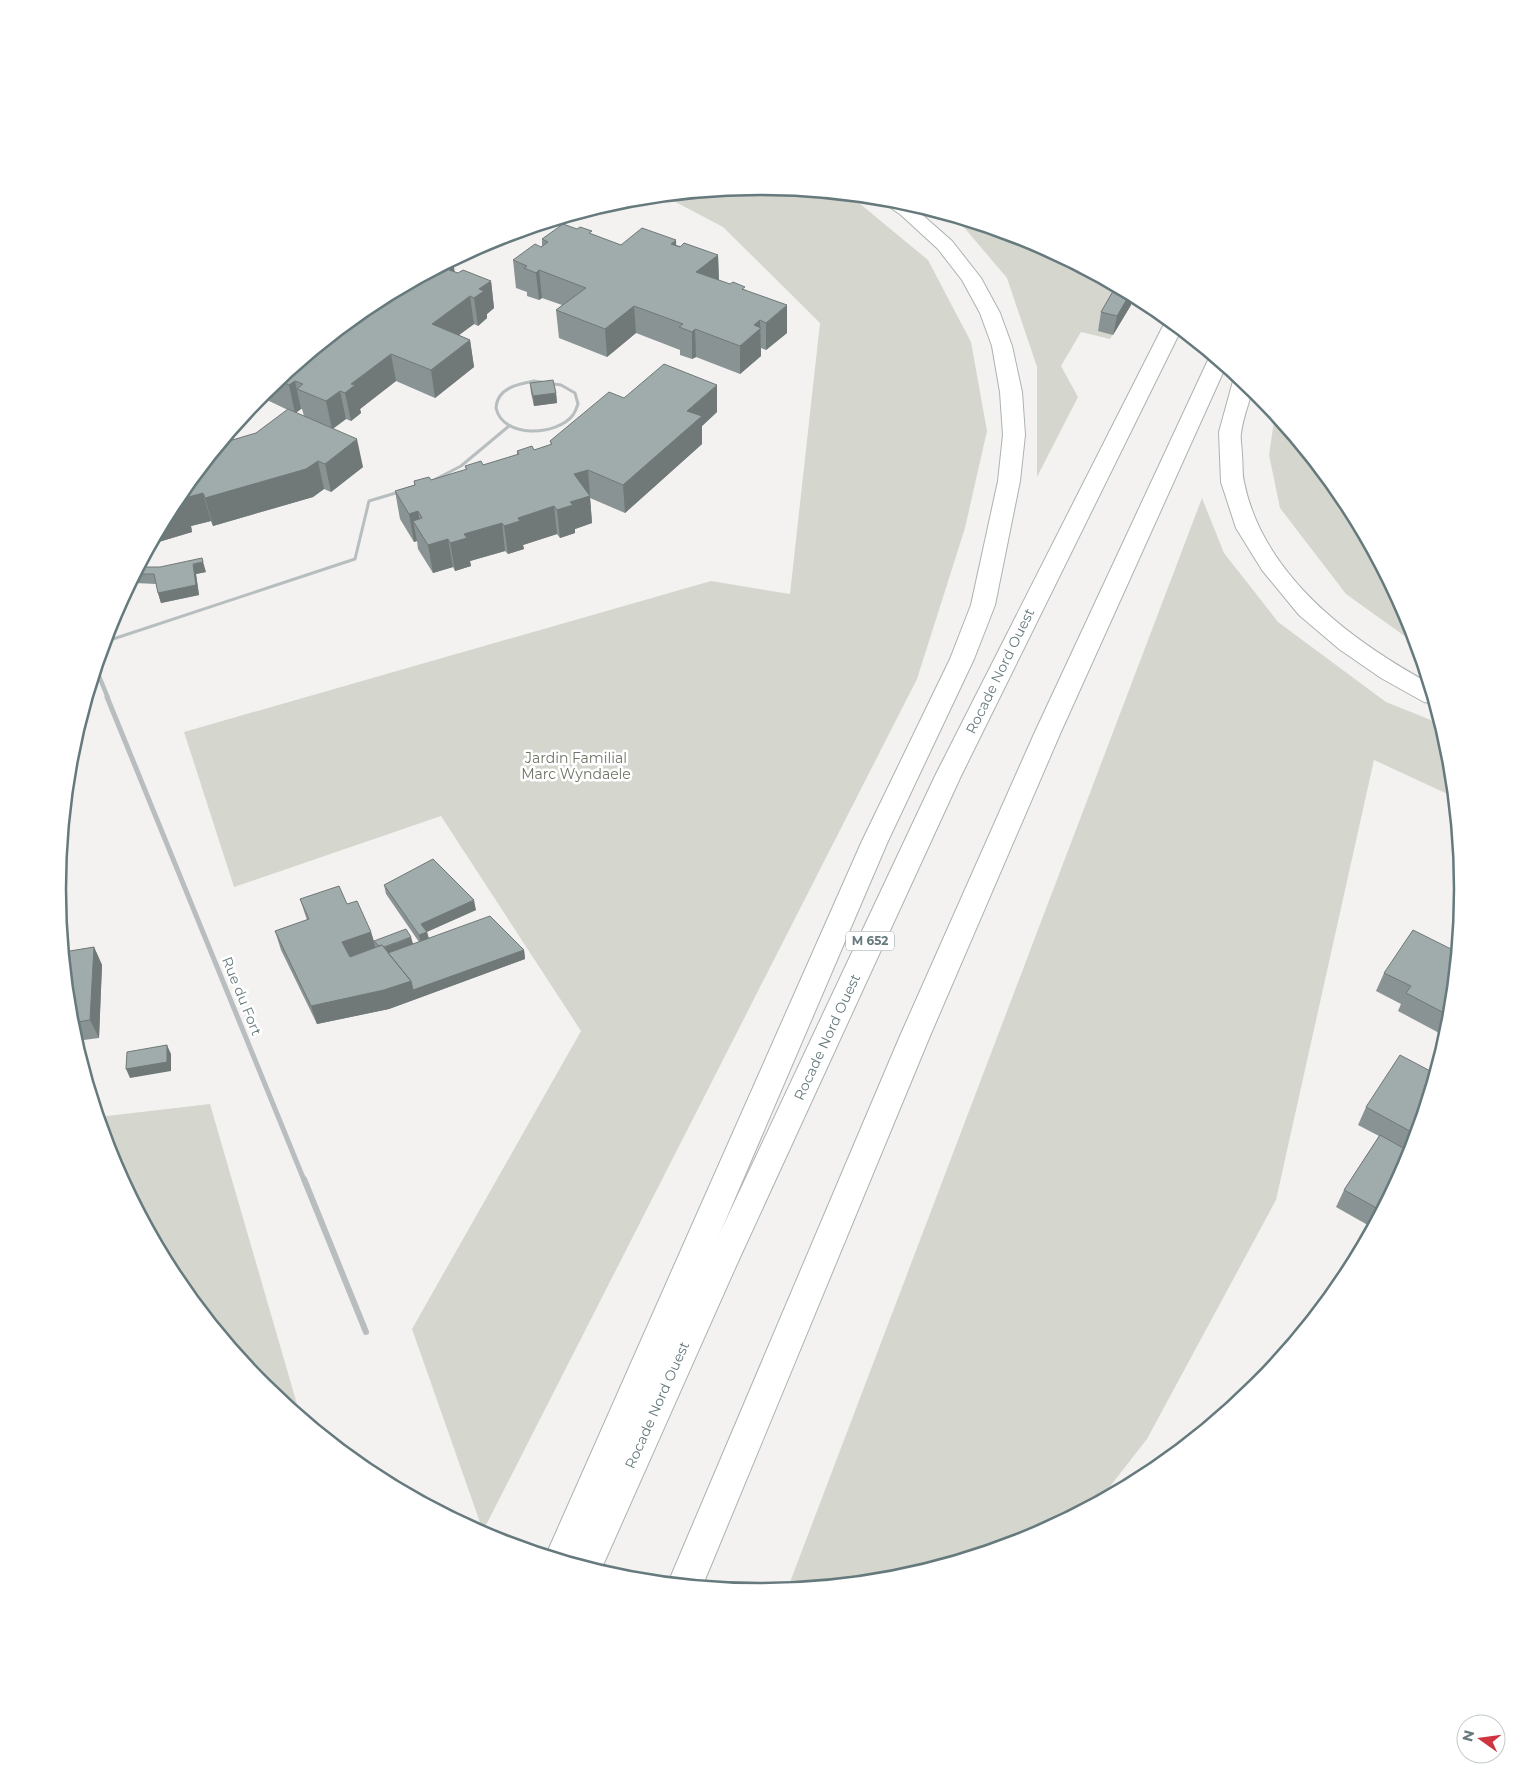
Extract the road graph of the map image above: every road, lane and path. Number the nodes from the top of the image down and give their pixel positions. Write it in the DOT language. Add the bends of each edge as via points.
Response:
graph roads {
  1 [pos="909,212"];
  2 [pos="1171,330"];
  3 [pos="1215,366"];
  4 [pos="1241,390"];
  5 [pos="508,426"];
  6 [pos="427,483"];
  7 [pos="402,491"];
  8 [pos="113,639"];
  9 [pos="100,678"];
  10 [pos="1426,692"];
  11 [pos="366,1332"];
  12 [pos="564,1555"];
  13 [pos="587,1561"];
  14 [pos="687,1580"];
  1 -- 12 [label="highway" via="945,245 971,278 990,313 1002,346 1012,392 1014,435 1009,481 983,605 962,659 871,850"];
  2 -- 13 [label="highway, Rocade Nord Ouest / M 652" via="940,793"];
  3 -- 14 [label="highway" via="1047,734 915,1036"];
  4 -- 10 [label="highway" via="1233,414 1230,466 1242,513 1266,561 1306,608 1337,635 1387,672"];
  5 -- 5 [label="lane" via="532,430 556,427 577,412 579,402 565,386 542,381 519,384 497,399 495,409"];
  5 -- 6 [label="lane" via="461,466"];
  7 -- 8 [label="lane" via="369,501 354,559"];
  9 -- 11 [label="street, Rue du Fort"];
}
